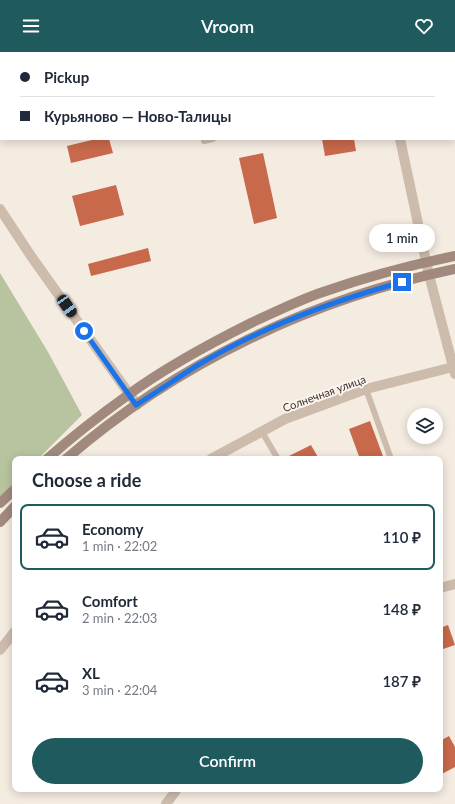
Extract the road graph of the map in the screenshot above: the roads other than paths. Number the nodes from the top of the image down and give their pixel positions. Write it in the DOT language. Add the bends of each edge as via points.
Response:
graph roads {
  1 [pos="208,140"];
  2 [pos="400,140"];
  3 [pos="204,141"];
  4 [pos="0,209"];
  5 [pos="455,256"];
  6 [pos="426,262"];
  7 [pos="455,270"];
  8 [pos="429,275"];
  9 [pos="454,370"];
  10 [pos="366,389"];
  11 [pos="129,394"];
  12 [pos="136,405"];
  13 [pos="262,432"];
  14 [pos="50,456"];
  15 [pos="70,456"];
  16 [pos="217,456"];
  17 [pos="276,456"];
  18 [pos="390,456"];
  19 [pos="12,492"];
  20 [pos="0,504"];
  21 [pos="12,509"];
  22 [pos="0,522"];
  23 [pos="455,584"];
  24 [pos="443,587"];
  25 [pos="12,635"];
  26 [pos="0,650"];
  27 [pos="175,792"];
  28 [pos="166,804"];
  1 -- 3 [label="lane"];
  2 -- 6 [label="street"];
  4 -- 11 [label="street"];
  5 -- 6 [label="main road"];
  6 -- 8 [label="street"];
  6 -- 11 [label="main road" via="323,292 290,305 192,354"];
  7 -- 8 [label="main road"];
  8 -- 9 [label="street"];
  8 -- 12 [label="main road" via="326,306 273,327 198,365"];
  9 -- 10 [label="street, Солнечная улица"];
  10 -- 13 [label="street, Солнечная улица" via="285,419"];
  10 -- 18 [label="lane"];
  11 -- 12 [label="street"];
  11 -- 14 [label="main road"];
  12 -- 15 [label="main road"];
  13 -- 16 [label="street, Солнечная улица"];
  13 -- 17 [label="lane"];
  19 -- 20 [label="main road"];
  21 -- 22 [label="main road"];
  23 -- 24 [label="street"];
  25 -- 26 [label="street"];
  27 -- 28 [label="street"];
}
